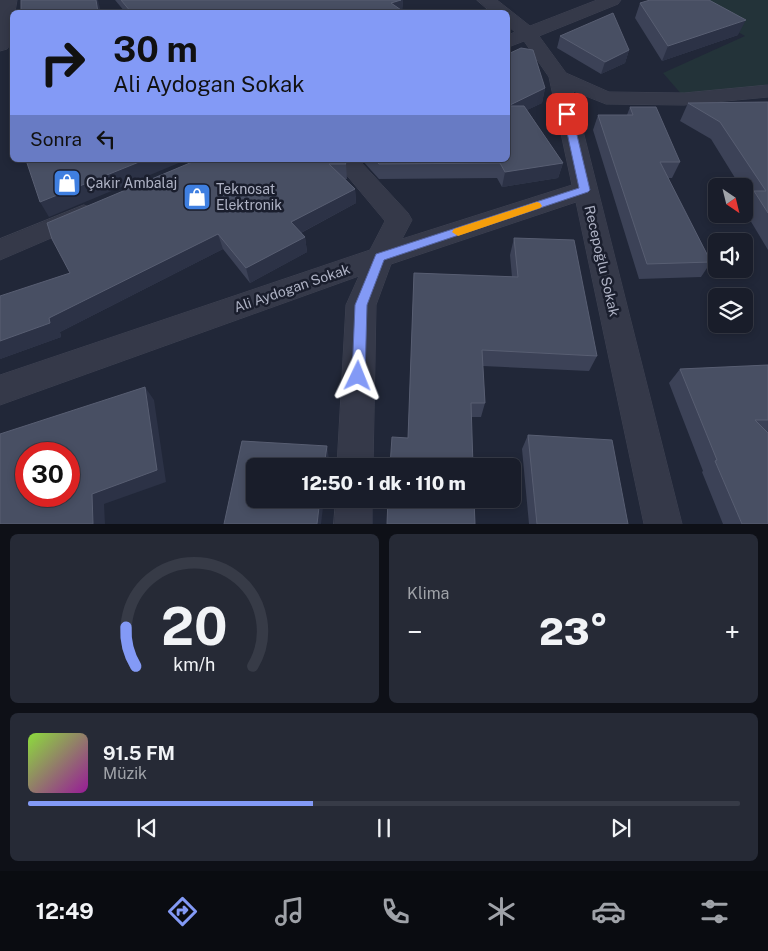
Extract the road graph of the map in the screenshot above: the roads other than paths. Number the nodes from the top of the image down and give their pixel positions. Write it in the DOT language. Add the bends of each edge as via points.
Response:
graph roads {
  1 [pos="486,0"];
  2 [pos="612,0"];
  3 [pos="5,6"];
  4 [pos="499,10"];
  5 [pos="514,31"];
  6 [pos="0,45"];
  7 [pos="559,76"];
  8 [pos="768,91"];
  9 [pos="348,162"];
  10 [pos="585,190"];
  11 [pos="106,205"];
  12 [pos="0,250"];
  13 [pos="380,257"];
  14 [pos="0,390"];
  15 [pos="355,458"];
  16 [pos="354,508"];
  17 [pos="353,524"];
  18 [pos="662,524"];
  1 -- 4 [label="street"];
  2 -- 5 [label="street"];
  3 -- 6 [label="street"];
  5 -- 7 [label="street, Recepoğlu Sokak"];
  7 -- 8 [label="street" via="606,98 684,99"];
  7 -- 10 [label="street, Recepoğlu Sokak"];
  9 -- 13 [label="street" via="399,220"];
  10 -- 13 [label="street, Ali Aydogan Sokak"];
  10 -- 18 [label="street, Recepoğlu Sokak"];
  11 -- 12 [label="street"];
  13 -- 14 [label="street, Ali Aydogan Sokak"];
  13 -- 15 [label="street" via="361,305"];
  16 -- 17 [label="street"];
}
